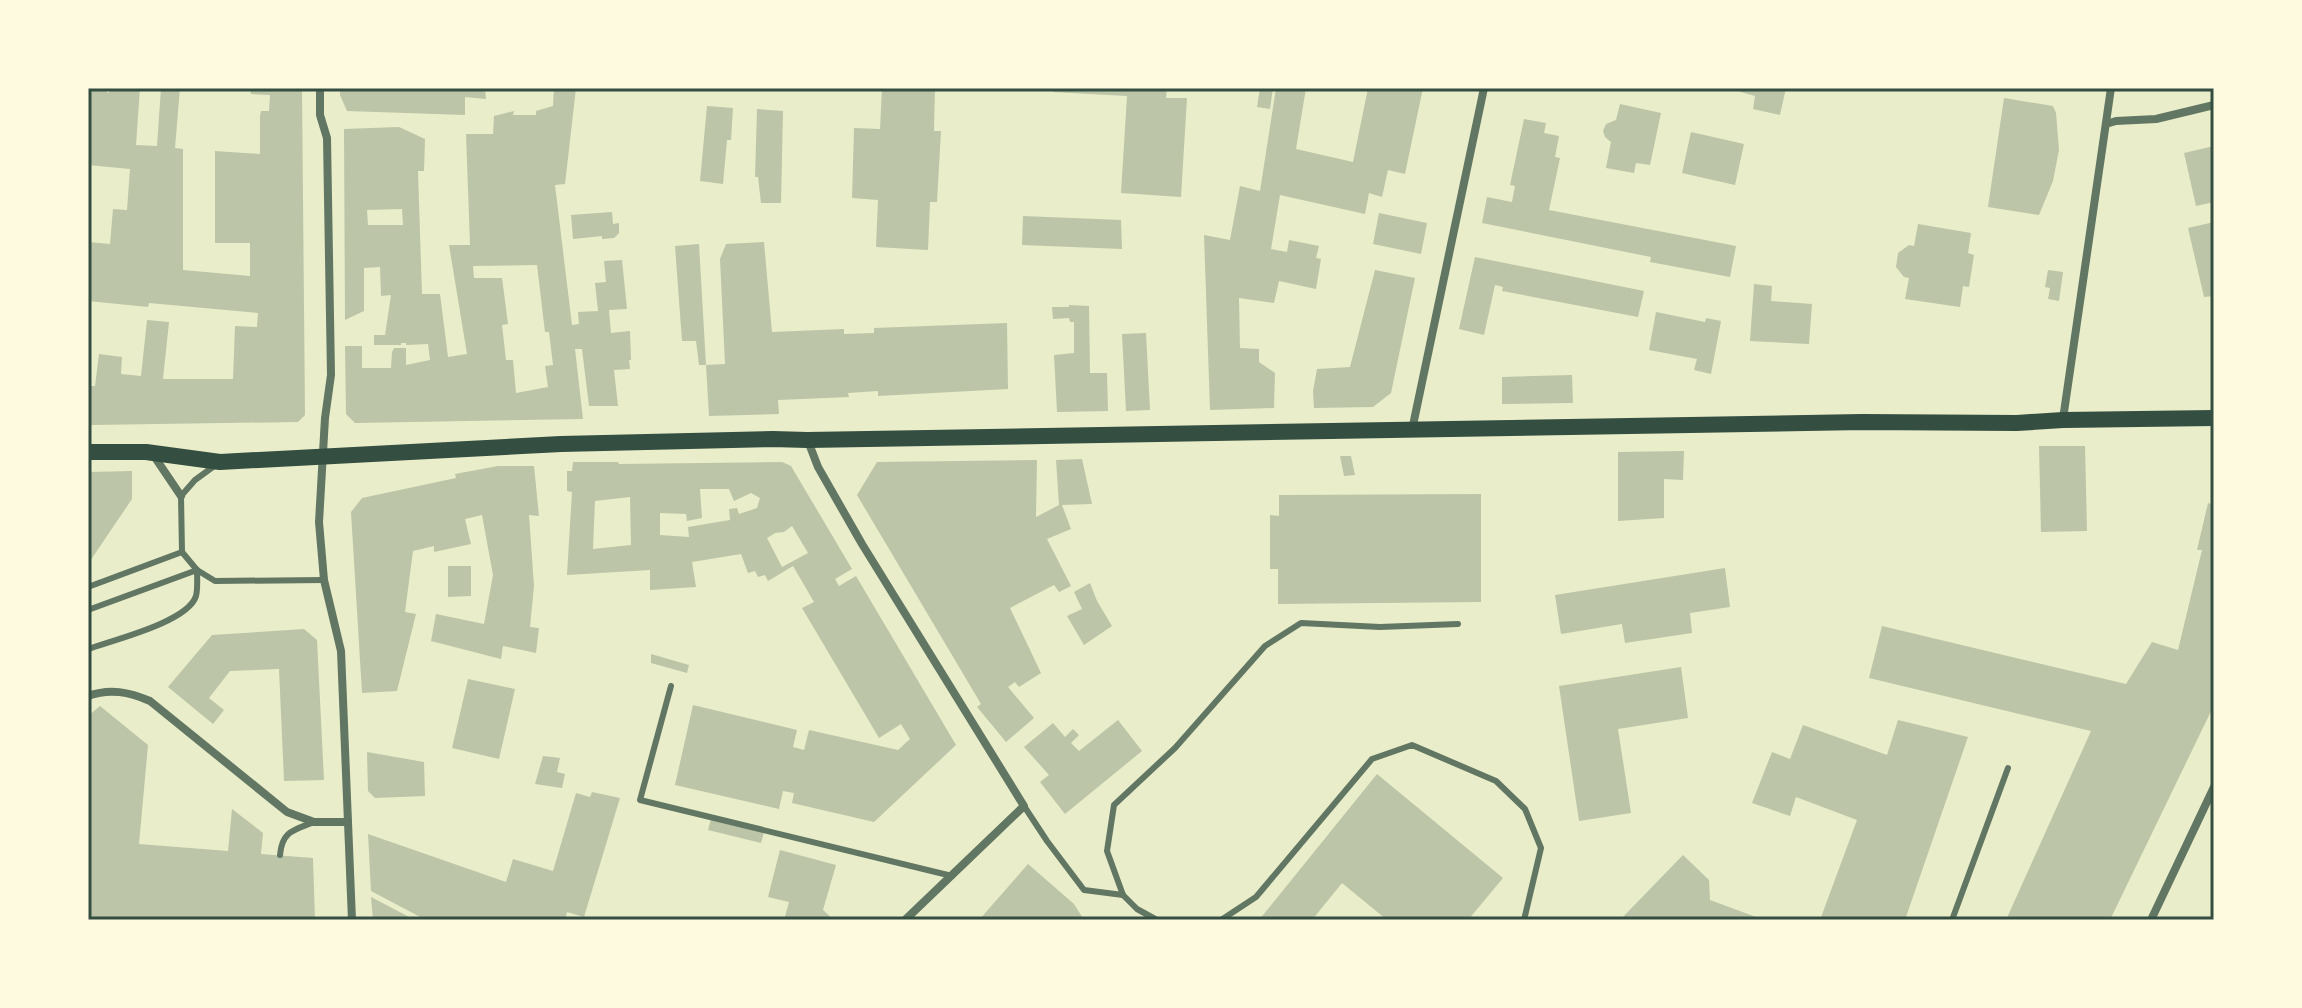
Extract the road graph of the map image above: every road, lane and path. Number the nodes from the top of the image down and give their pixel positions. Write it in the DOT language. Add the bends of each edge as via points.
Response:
graph roads {
  1 [pos="320,88"];
  2 [pos="1484,88"];
  3 [pos="2111,88"];
  4 [pos="2214,105"];
  5 [pos="2106,124"];
  6 [pos="2214,418"];
  7 [pos="2063,420"];
  8 [pos="1412,430"];
  9 [pos="807,440"];
  10 [pos="88,452"];
  11 [pos="152,452"];
  12 [pos="323,457"];
  13 [pos="220,462"];
  14 [pos="181,496"];
  15 [pos="182,552"];
  16 [pos="197,570"];
  17 [pos="324,580"];
  18 [pos="88,587"];
  19 [pos="88,610"];
  20 [pos="1458,624"];
  21 [pos="88,649"];
  22 [pos="671,686"];
  23 [pos="88,696"];
  24 [pos="2008,768"];
  25 [pos="2214,787"];
  26 [pos="1024,806"];
  27 [pos="314,822"];
  28 [pos="348,822"];
  29 [pos="280,855"];
  30 [pos="952,876"];
  31 [pos="1123,895"];
  32 [pos="352,920"];
  33 [pos="905,920"];
  34 [pos="1157,920"];
  35 [pos="1221,920"];
  36 [pos="1524,920"];
  37 [pos="1952,920"];
  38 [pos="2151,920"];
  1 -- 12 [label="street" via="327,138 331,375"];
  2 -- 8 [label="street"];
  3 -- 5 [label="street"];
  4 -- 5 [label="street"];
  5 -- 7 [label="street"];
  6 -- 7 [label="main road"];
  7 -- 8 [label="main road"];
  8 -- 9 [label="main road"];
  9 -- 12 [label="main road" via="561,444"];
  9 -- 26 [label="street" via="862,544"];
  10 -- 11 [label="main road"];
  11 -- 13 [label="main road"];
  11 -- 14 [label="street"];
  12 -- 13 [label="main road"];
  12 -- 17 [label="street" via="319,522"];
  13 -- 14 [label="lane"];
  14 -- 15 [label="lane"];
  15 -- 16 [label="lane"];
  15 -- 18 [label="lane"];
  16 -- 17 [label="lane" via="215,581"];
  16 -- 19 [label="lane"];
  16 -- 21 [label="lane" via="196,597 174,618"];
  17 -- 28 [label="street" via="341,651"];
  20 -- 31 [label="lane" via="1301,623 1265,646 1175,748 1114,805 1107,851"];
  22 -- 30 [label="lane" via="640,800"];
  23 -- 27 [label="street" via="125,691 150,701 287,812"];
  24 -- 37 [label="lane"];
  25 -- 38 [label="street"];
  26 -- 30 [label="street"];
  26 -- 31 [label="lane" via="1084,890"];
  27 -- 28 [label="street"];
  27 -- 29 [label="lane" via="290,831"];
  28 -- 32 [label="street"];
  30 -- 33 [label="street"];
  31 -- 34 [label="lane"];
  35 -- 36 [label="lane" via="1256,897 1372,759 1412,745 1496,781 1525,809 1541,848"];
}
